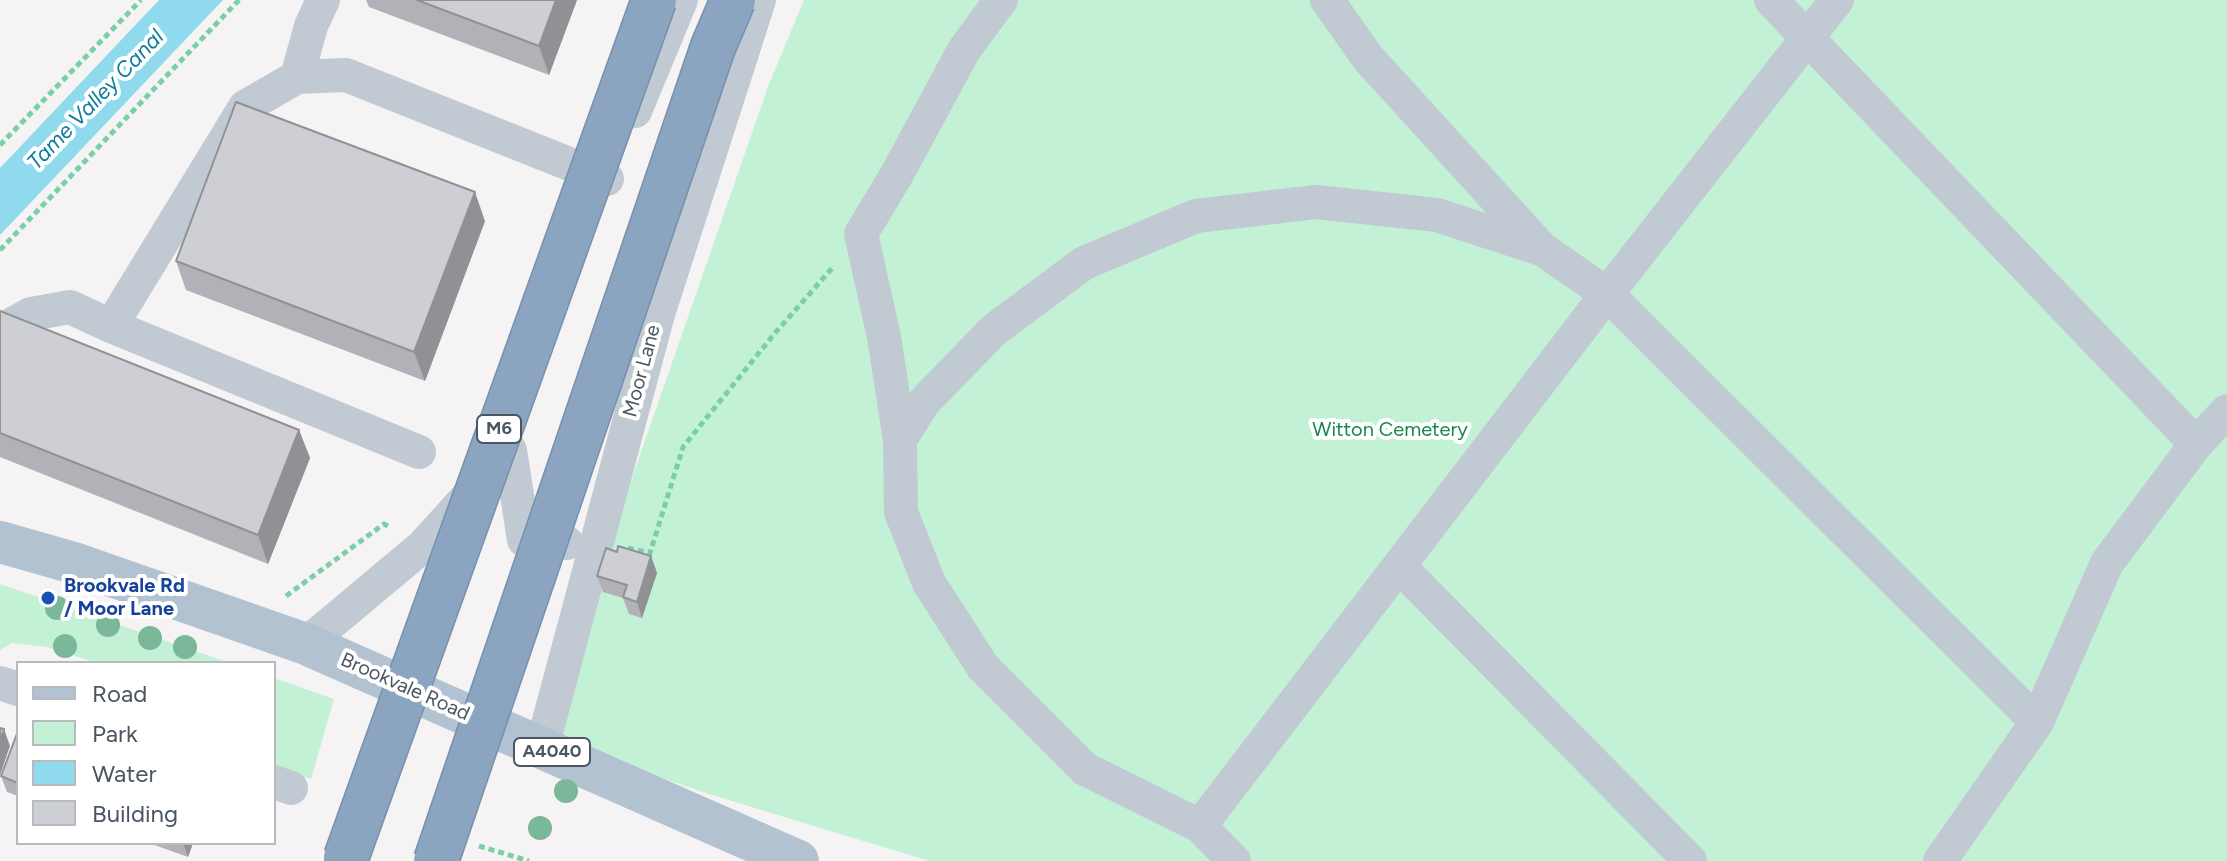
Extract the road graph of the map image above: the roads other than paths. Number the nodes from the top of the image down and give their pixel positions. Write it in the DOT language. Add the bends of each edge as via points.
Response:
graph roads {
  1 [pos="323,0"];
  2 [pos="654,0"];
  3 [pos="681,0"];
  4 [pos="733,0"];
  5 [pos="759,0"];
  6 [pos="1001,0"];
  7 [pos="1327,0"];
  8 [pos="1771,0"];
  9 [pos="1837,0"];
  10 [pos="1808,38"];
  11 [pos="297,77"];
  12 [pos="607,179"];
  13 [pos="1542,249"];
  14 [pos="1607,294"];
  15 [pos="111,326"];
  16 [pos="0,331"];
  17 [pos="2227,411"];
  18 [pos="900,440"];
  19 [pos="2196,444"];
  20 [pos="510,450"];
  21 [pos="419,452"];
  22 [pos="0,542"];
  23 [pos="595,545"];
  24 [pos="1400,567"];
  25 [pos="306,644"];
  26 [pos="2037,722"];
  27 [pos="542,747"];
  28 [pos="1200,826"];
  29 [pos="346,858"];
  30 [pos="436,861"];
  31 [pos="798,861"];
  32 [pos="1234,861"];
  33 [pos="1690,861"];
  34 [pos="1940,861"];
  1 -- 11 [label="street"];
  2 -- 29 [label="highway, M6, bridge"];
  3 -- 12 [label="street"];
  4 -- 30 [label="highway, bridge" via="702,77"];
  5 -- 23 [label="street, Moor Lane" via="658,314"];
  6 -- 18 [label="street" via="964,50 861,234"];
  7 -- 13 [label="street" via="1368,58"];
  8 -- 10 [label="street"];
  9 -- 10 [label="street"];
  10 -- 14 [label="street"];
  10 -- 19 [label="street"];
  11 -- 12 [label="street" via="346,75"];
  11 -- 15 [label="street" via="245,107"];
  12 -- 20 [label="street"];
  13 -- 14 [label="street"];
  13 -- 18 [label="street" via="1437,215 1316,202 1196,216 1084,263 994,330 923,403"];
  14 -- 24 [label="street"];
  14 -- 26 [label="street"];
  15 -- 16 [label="street" via="70,307 31,314"];
  15 -- 21 [label="street"];
  17 -- 19 [label="street"];
  18 -- 28 [label="street" via="901,512 929,583 983,667 1085,769"];
  19 -- 26 [label="street" via="2107,563"];
  20 -- 23 [label="street" via="524,540"];
  20 -- 25 [label="street" via="423,546"];
  22 -- 25 [label="main road, Brookvale Road / A4040"];
  23 -- 27 [label="street, Moor Lane"];
  24 -- 28 [label="street"];
  24 -- 33 [label="street"];
  25 -- 27 [label="main road, Brookvale Road / A4040"];
  26 -- 34 [label="street"];
  27 -- 31 [label="main road, Brookvale Road / A4040"];
  28 -- 32 [label="street"];
}
